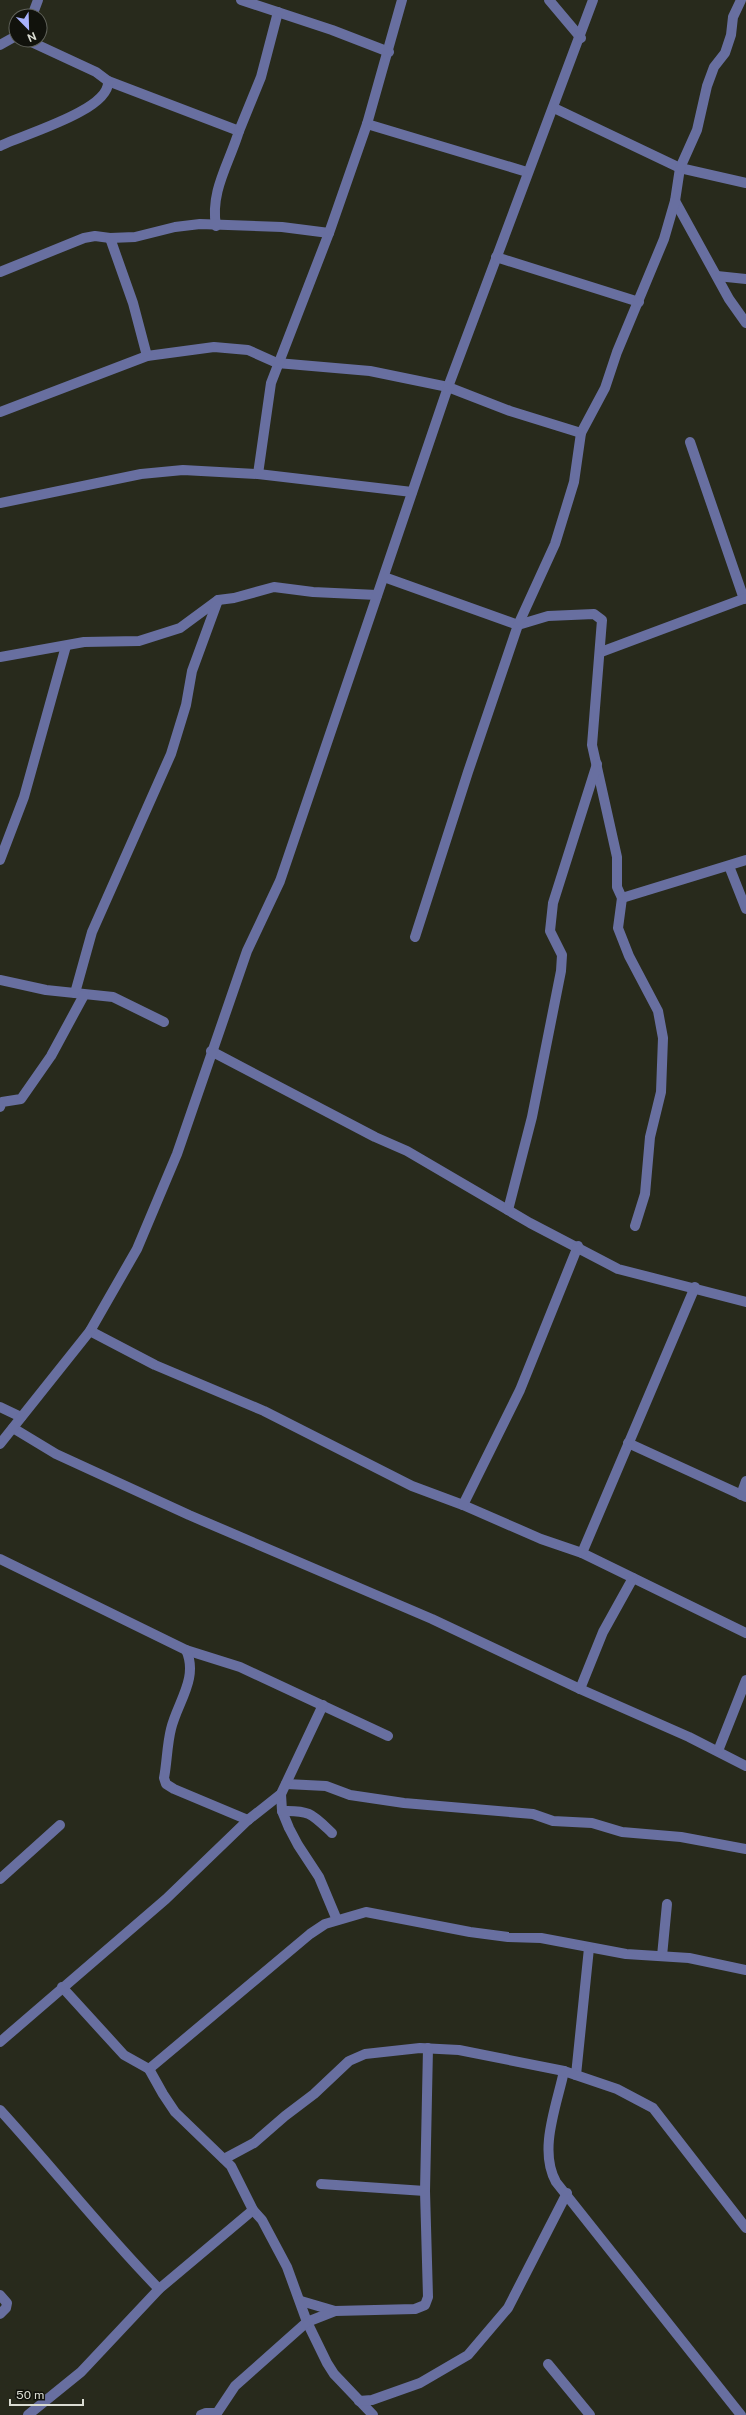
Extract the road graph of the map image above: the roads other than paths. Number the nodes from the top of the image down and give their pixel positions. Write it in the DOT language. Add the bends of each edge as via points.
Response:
graph roads {
  1 [pos="241,0"];
  2 [pos="402,0"];
  3 [pos="549,0"];
  4 [pos="593,0"];
  5 [pos="741,0"];
  6 [pos="278,12"];
  7 [pos="581,38"];
  8 [pos="44,48"];
  9 [pos="389,52"];
  10 [pos="108,81"];
  11 [pos="554,108"];
  12 [pos="367,124"];
  13 [pos="239,131"];
  14 [pos="0,146"];
  15 [pos="680,168"];
  16 [pos="527,172"];
  17 [pos="746,183"];
  18 [pos="675,201"];
  19 [pos="216,226"];
  20 [pos="329,233"];
  21 [pos="110,238"];
  22 [pos="496,257"];
  23 [pos="0,272"];
  24 [pos="717,276"];
  25 [pos="746,279"];
  26 [pos="639,302"];
  27 [pos="746,323"];
  28 [pos="147,356"];
  29 [pos="277,363"];
  30 [pos="448,387"];
  31 [pos="0,412"];
  32 [pos="581,433"];
  33 [pos="690,442"];
  34 [pos="258,474"];
  35 [pos="412,492"];
  36 [pos="0,502"];
  37 [pos="384,577"];
  38 [pos="377,595"];
  39 [pos="745,599"];
  40 [pos="218,600"];
  41 [pos="518,624"];
  42 [pos="66,646"];
  43 [pos="601,652"];
  44 [pos="0,657"];
  45 [pos="597,764"];
  46 [pos="0,860"];
  47 [pos="746,860"];
  48 [pos="729,866"];
  49 [pos="622,898"];
  50 [pos="746,909"];
  51 [pos="415,937"];
  52 [pos="0,980"];
  53 [pos="80,994"];
  54 [pos="164,1022"];
  55 [pos="211,1051"];
  56 [pos="0,1107"];
  57 [pos="508,1210"];
  58 [pos="635,1226"];
  59 [pos="578,1246"];
  60 [pos="695,1287"];
  61 [pos="746,1302"];
  62 [pos="90,1332"];
  63 [pos="0,1407"];
  64 [pos="21,1417"];
  65 [pos="13,1428"];
  66 [pos="628,1443"];
  67 [pos="0,1444"];
  68 [pos="746,1481"];
  69 [pos="744,1496"];
  70 [pos="463,1505"];
  71 [pos="582,1553"];
  72 [pos="0,1559"];
  73 [pos="633,1578"];
  74 [pos="746,1633"];
  75 [pos="186,1650"];
  76 [pos="746,1680"];
  77 [pos="580,1689"];
  78 [pos="323,1705"];
  79 [pos="388,1736"];
  80 [pos="718,1751"];
  81 [pos="746,1766"];
  82 [pos="286,1784"];
  83 [pos="281,1794"];
  84 [pos="282,1811"];
  85 [pos="248,1820"];
  86 [pos="60,1825"];
  87 [pos="332,1833"];
  88 [pos="746,1849"];
  89 [pos="0,1879"];
  90 [pos="667,1904"];
  91 [pos="337,1920"];
  92 [pos="589,1948"];
  93 [pos="662,1956"];
  94 [pos="746,1970"];
  95 [pos="62,1987"];
  96 [pos="0,2042"];
  97 [pos="428,2048"];
  98 [pos="149,2069"];
  99 [pos="564,2071"];
  100 [pos="576,2075"];
  101 [pos="0,2110"];
  102 [pos="224,2159"];
  103 [pos="321,2184"];
  104 [pos="425,2191"];
  105 [pos="567,2193"];
  106 [pos="253,2210"];
  107 [pos="746,2228"];
  108 [pos="159,2289"];
  109 [pos="0,2295"];
  110 [pos="301,2301"];
  111 [pos="335,2311"];
  112 [pos="0,2314"];
  113 [pos="307,2322"];
  114 [pos="548,2364"];
  115 [pos="359,2402"];
  116 [pos="218,2414"];
  117 [pos="28,2415"];
  118 [pos="201,2415"];
  119 [pos="373,2415"];
  120 [pos="590,2415"];
  121 [pos="741,2415"];
  1 -- 6 [label="street"];
  2 -- 9 [label="street"];
  3 -- 7 [label="street"];
  4 -- 7 [label="street"];
  5 -- 15 [label="street" via="725,53 711,73 697,130"];
  6 -- 9 [label="street"];
  6 -- 13 [label="street" via="261,77"];
  7 -- 11 [label="street"];
  8 -- 10 [label="street" via="96,72"];
  9 -- 12 [label="street"];
  10 -- 13 [label="street"];
  10 -- 14 [label="street" via="105,93 95,103 73,116"];
  11 -- 15 [label="street"];
  11 -- 16 [label="street"];
  12 -- 16 [label="street"];
  12 -- 20 [label="street"];
  13 -- 19 [label="street" via="215,196 213,209"];
  15 -- 17 [label="street"];
  15 -- 18 [label="street"];
  16 -- 22 [label="street"];
  18 -- 24 [label="street"];
  18 -- 26 [label="street" via="664,239"];
  19 -- 20 [label="street" via="282,227"];
  19 -- 21 [label="street" via="200,224 174,227 135,237"];
  20 -- 29 [label="street"];
  21 -- 23 [label="street" via="84,238"];
  21 -- 28 [label="street" via="133,303"];
  22 -- 26 [label="street"];
  22 -- 30 [label="street"];
  24 -- 25 [label="street"];
  24 -- 27 [label="street"];
  26 -- 32 [label="street" via="600,399"];
  28 -- 29 [label="street" via="214,347 248,350"];
  28 -- 31 [label="street"];
  29 -- 30 [label="street" via="370,371"];
  29 -- 34 [label="street" via="271,382"];
  30 -- 32 [label="street" via="516,414"];
  30 -- 35 [label="street"];
  32 -- 41 [label="street" via="574,482 555,544"];
  33 -- 39 [label="street"];
  34 -- 35 [label="street"];
  34 -- 36 [label="street" via="184,470 141,474"];
  35 -- 37 [label="street"];
  37 -- 38 [label="street"];
  37 -- 41 [label="street"];
  38 -- 40 [label="street" via="274,587"];
  38 -- 55 [label="street" via="280,881 247,951"];
  39 -- 43 [label="street"];
  40 -- 42 [label="street" via="180,628 161,635 139,641 106,640"];
  40 -- 53 [label="street" via="192,671 186,705 171,754 95,926"];
  41 -- 43 [label="street" via="548,616 594,614 602,620"];
  41 -- 51 [label="street"];
  42 -- 44 [label="street"];
  42 -- 46 [label="street" via="24,798"];
  43 -- 45 [label="street" via="592,745"];
  45 -- 49 [label="street" via="617,857 617,886"];
  45 -- 57 [label="street" via="553,903 550,931 562,955 561,971 532,1116"];
  47 -- 48 [label="street"];
  48 -- 49 [label="street"];
  48 -- 50 [label="street"];
  49 -- 58 [label="street" via="618,928 629,956 658,1011 663,1038 661,1092 650,1137 645,1194"];
  52 -- 53 [label="street"];
  53 -- 54 [label="street" via="113,997"];
  53 -- 56 [label="street" via="50,1056 21,1099 2,1102"];
  55 -- 57 [label="street" via="375,1137 407,1151"];
  55 -- 62 [label="street" via="177,1154 137,1249"];
  57 -- 59 [label="street"];
  59 -- 60 [label="street" via="618,1269"];
  59 -- 70 [label="street" via="520,1390"];
  60 -- 61 [label="street"];
  60 -- 66 [label="street"];
  62 -- 64 [label="street"];
  62 -- 70 [label="street" via="155,1365 264,1411 412,1486"];
  63 -- 64 [label="street"];
  64 -- 65 [label="street"];
  65 -- 67 [label="street"];
  65 -- 77 [label="street" via="56,1454 189,1515 432,1619"];
  66 -- 69 [label="street"];
  66 -- 71 [label="street"];
  68 -- 69 [label="street"];
  70 -- 71 [label="street" via="541,1539"];
  71 -- 73 [label="street"];
  72 -- 75 [label="street"];
  73 -- 74 [label="street"];
  73 -- 77 [label="street" via="603,1632"];
  75 -- 78 [label="street" via="240,1667"];
  75 -- 85 [label="street" via="189,1656 188,1689 171,1729 164,1778 166,1784"];
  76 -- 80 [label="street"];
  77 -- 80 [label="street"];
  78 -- 79 [label="street"];
  78 -- 82 [label="street"];
  80 -- 81 [label="street"];
  82 -- 83 [label="street"];
  82 -- 88 [label="street" via="326,1786 350,1795 404,1803 533,1814 553,1821 592,1823 622,1832 656,1833"];
  83 -- 84 [label="street"];
  83 -- 85 [label="street"];
  84 -- 87 [label="street" via="303,1810"];
  84 -- 91 [label="street" via="298,1845 319,1877"];
  85 -- 95 [label="street" via="166,1899"];
  86 -- 89 [label="street"];
  90 -- 93 [label="street"];
  91 -- 92 [label="street" via="366,1912 470,1932 541,1938"];
  91 -- 98 [label="street" via="310,1934"];
  92 -- 93 [label="street"];
  92 -- 100 [label="street"];
  93 -- 94 [label="street" via="689,1958"];
  95 -- 96 [label="street"];
  95 -- 98 [label="street" via="124,2055"];
  97 -- 99 [label="street" via="459,2050"];
  97 -- 102 [label="street" via="382,2050 349,2061 314,2094 254,2143"];
  97 -- 104 [label="street"];
  98 -- 102 [label="street" via="175,2112"];
  99 -- 100 [label="street"];
  99 -- 105 [label="street" via="551,2130 548,2160 550,2172"];
  100 -- 107 [label="street" via="617,2089 653,2108"];
  101 -- 108 [label="street" via="76,2196 108,2237"];
  102 -- 106 [label="street" via="231,2166"];
  103 -- 104 [label="street"];
  104 -- 111 [label="street" via="428,2296 425,2305 415,2309"];
  105 -- 115 [label="street" via="508,2308 468,2355 420,2383"];
  105 -- 121 [label="street"];
  106 -- 108 [label="street"];
  106 -- 110 [label="street" via="262,2220 276,2245"];
  108 -- 117 [label="street" via="81,2372"];
  109 -- 112 [label="street" via="7,2303"];
  110 -- 111 [label="street"];
  110 -- 113 [label="street"];
  111 -- 113 [label="street"];
  113 -- 115 [label="street" via="327,2363"];
  113 -- 116 [label="street" via="235,2386"];
  114 -- 120 [label="street"];
  115 -- 119 [label="street"];
  116 -- 118 [label="street"];
}
